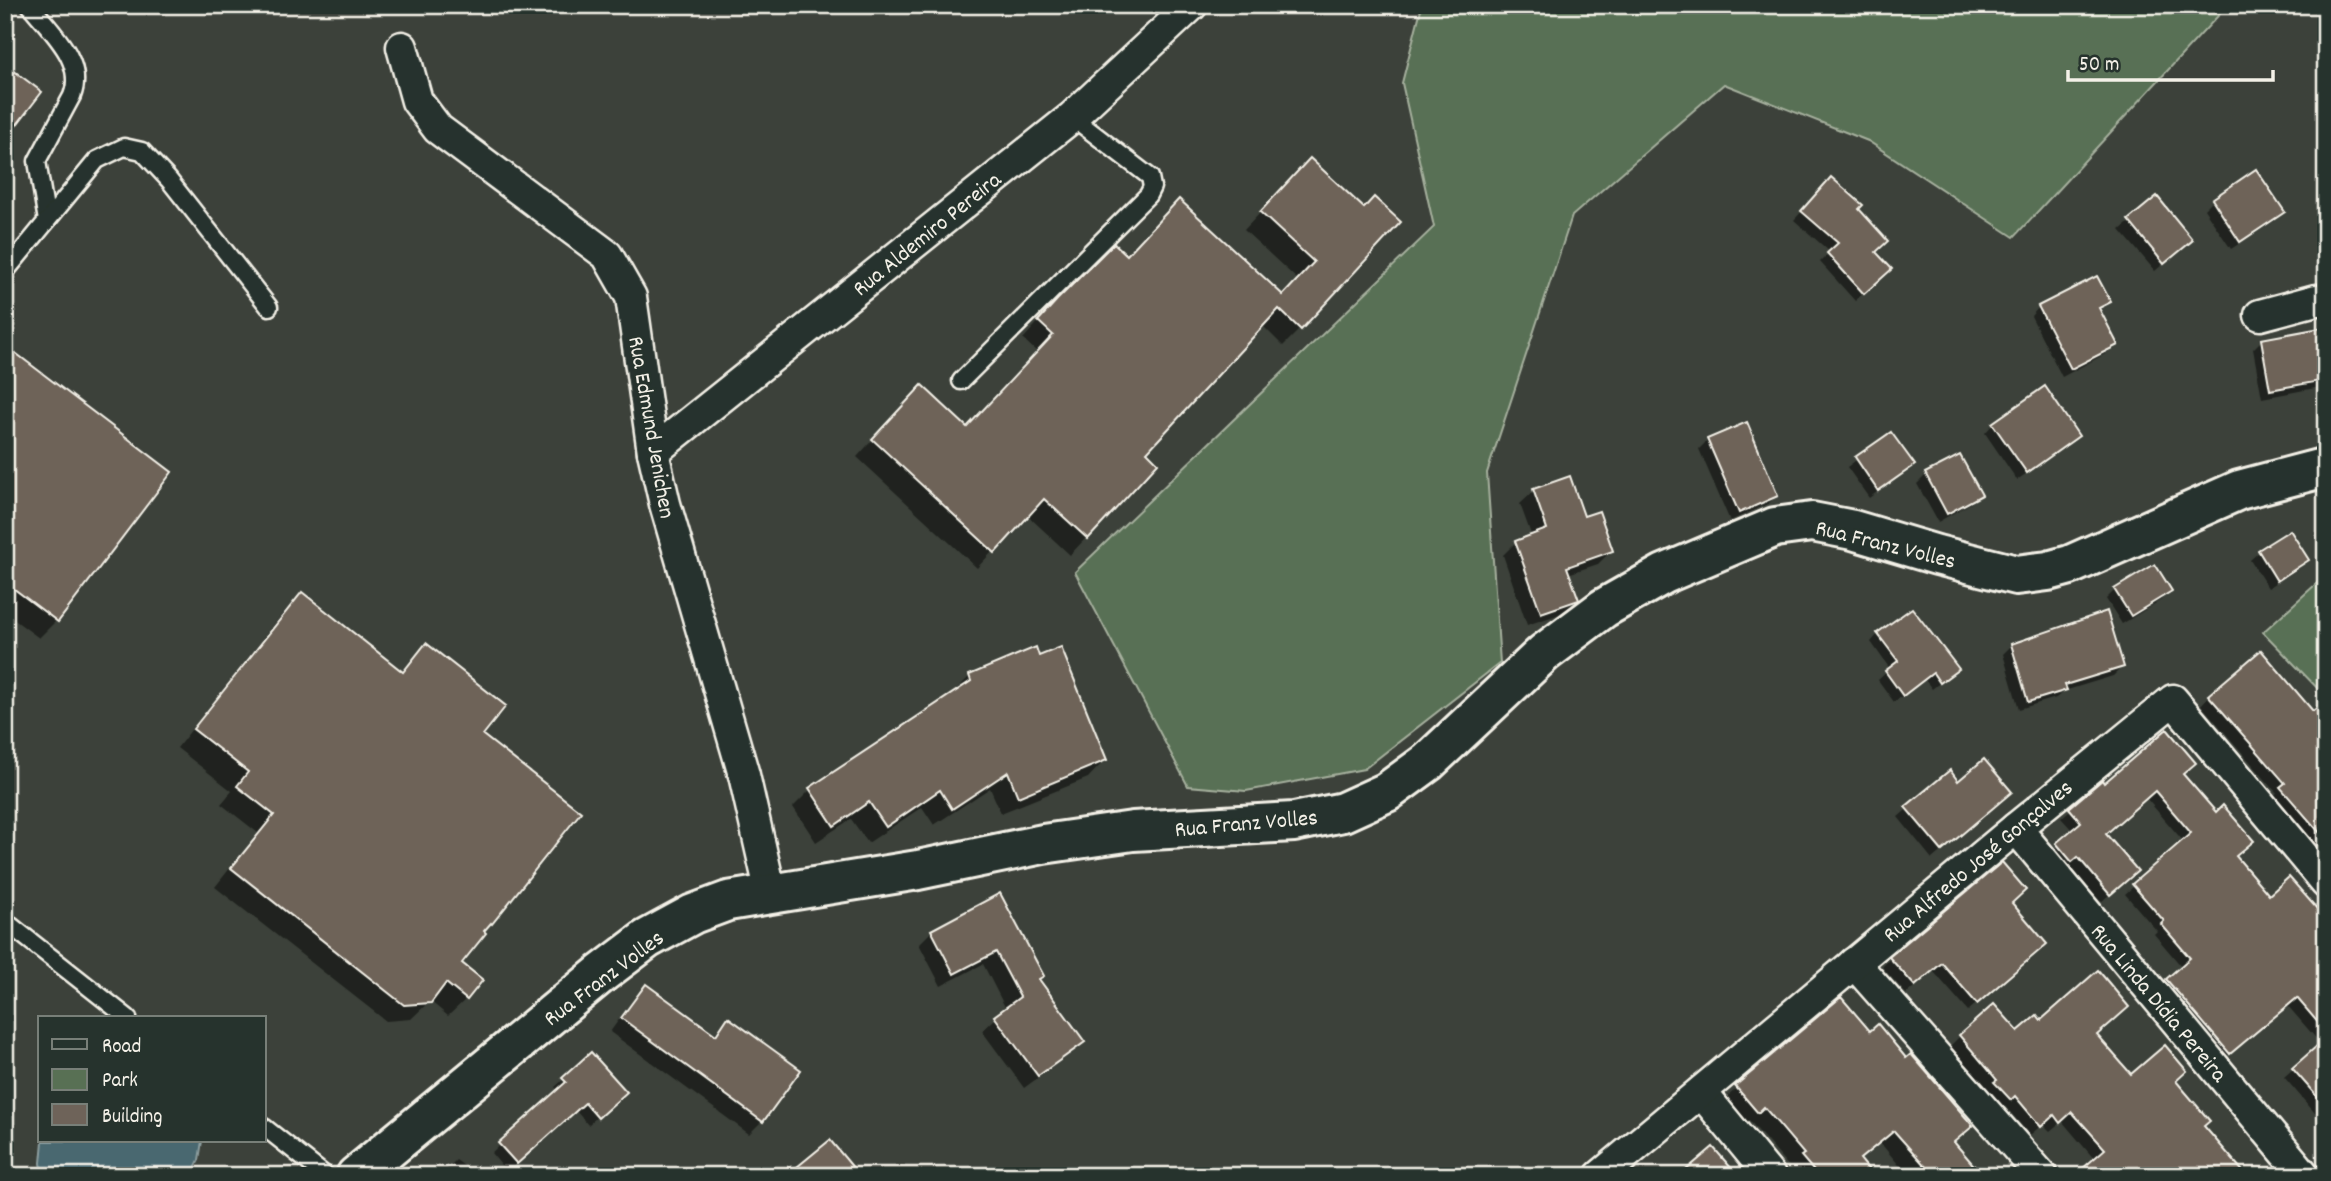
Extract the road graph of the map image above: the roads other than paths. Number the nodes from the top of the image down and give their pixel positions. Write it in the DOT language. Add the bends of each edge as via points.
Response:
graph roads {
  1 [pos="30,5"];
  2 [pos="1192,5"];
  3 [pos="402,47"];
  4 [pos="1072,117"];
  5 [pos="47,221"];
  6 [pos="5,272"];
  7 [pos="2326,300"];
  8 [pos="269,307"];
  9 [pos="2260,315"];
  10 [pos="961,381"];
  11 [pos="653,452"];
  12 [pos="2326,467"];
  13 [pos="2016,828"];
  14 [pos="2326,883"];
  15 [pos="771,894"];
  16 [pos="5,921"];
  17 [pos="1854,962"];
  18 [pos="125,1016"];
  19 [pos="1701,1092"];
  20 [pos="266,1129"];
  21 [pos="326,1176"];
  22 [pos="356,1176"];
  23 [pos="1600,1176"];
  24 [pos="1770,1176"];
  25 [pos="2042,1176"];
  26 [pos="2305,1176"];
  1 -- 5 [label="lane" via="68,54 76,75 72,96 37,161"];
  2 -- 4 [label="street, Rua Aldemiro Pereira"];
  3 -- 11 [label="street, Rua Edmund Jenichen" via="417,101 438,129 607,256 631,297"];
  4 -- 10 [label="lane" via="1150,177 1152,187"];
  4 -- 11 [label="street, Rua Aldemiro Pereira"];
  5 -- 6 [label="lane"];
  5 -- 8 [label="lane" via="97,160 124,147 142,150"];
  7 -- 9 [label="street"];
  11 -- 15 [label="street, Rua Edmund Jenichen" via="676,548 744,775"];
  12 -- 15 [label="street, Rua Franz Volles" via="2239,490 2103,552 2027,574 2016,575 1812,522 1775,527 1664,574 1604,608 1544,653 1428,762 1387,792 1343,812 1294,822 1185,827 1043,844"];
  13 -- 14 [label="street, Rua Alfredo José Gonçalves" via="2173,700"];
  13 -- 17 [label="street, Rua Alfredo José Gonçalves"];
  13 -- 26 [label="street, Rua Linda Dídia Pereira"];
  15 -- 22 [label="street, Rua Franz Volles" via="728,901 647,939"];
  16 -- 18 [label="lane"];
  17 -- 19 [label="street, Rua Alfredo José Gonçalves"];
  17 -- 25 [label="street"];
  19 -- 23 [label="street, Rua Alfredo José Gonçalves"];
  19 -- 24 [label="street"];
  20 -- 21 [label="lane"];
}
